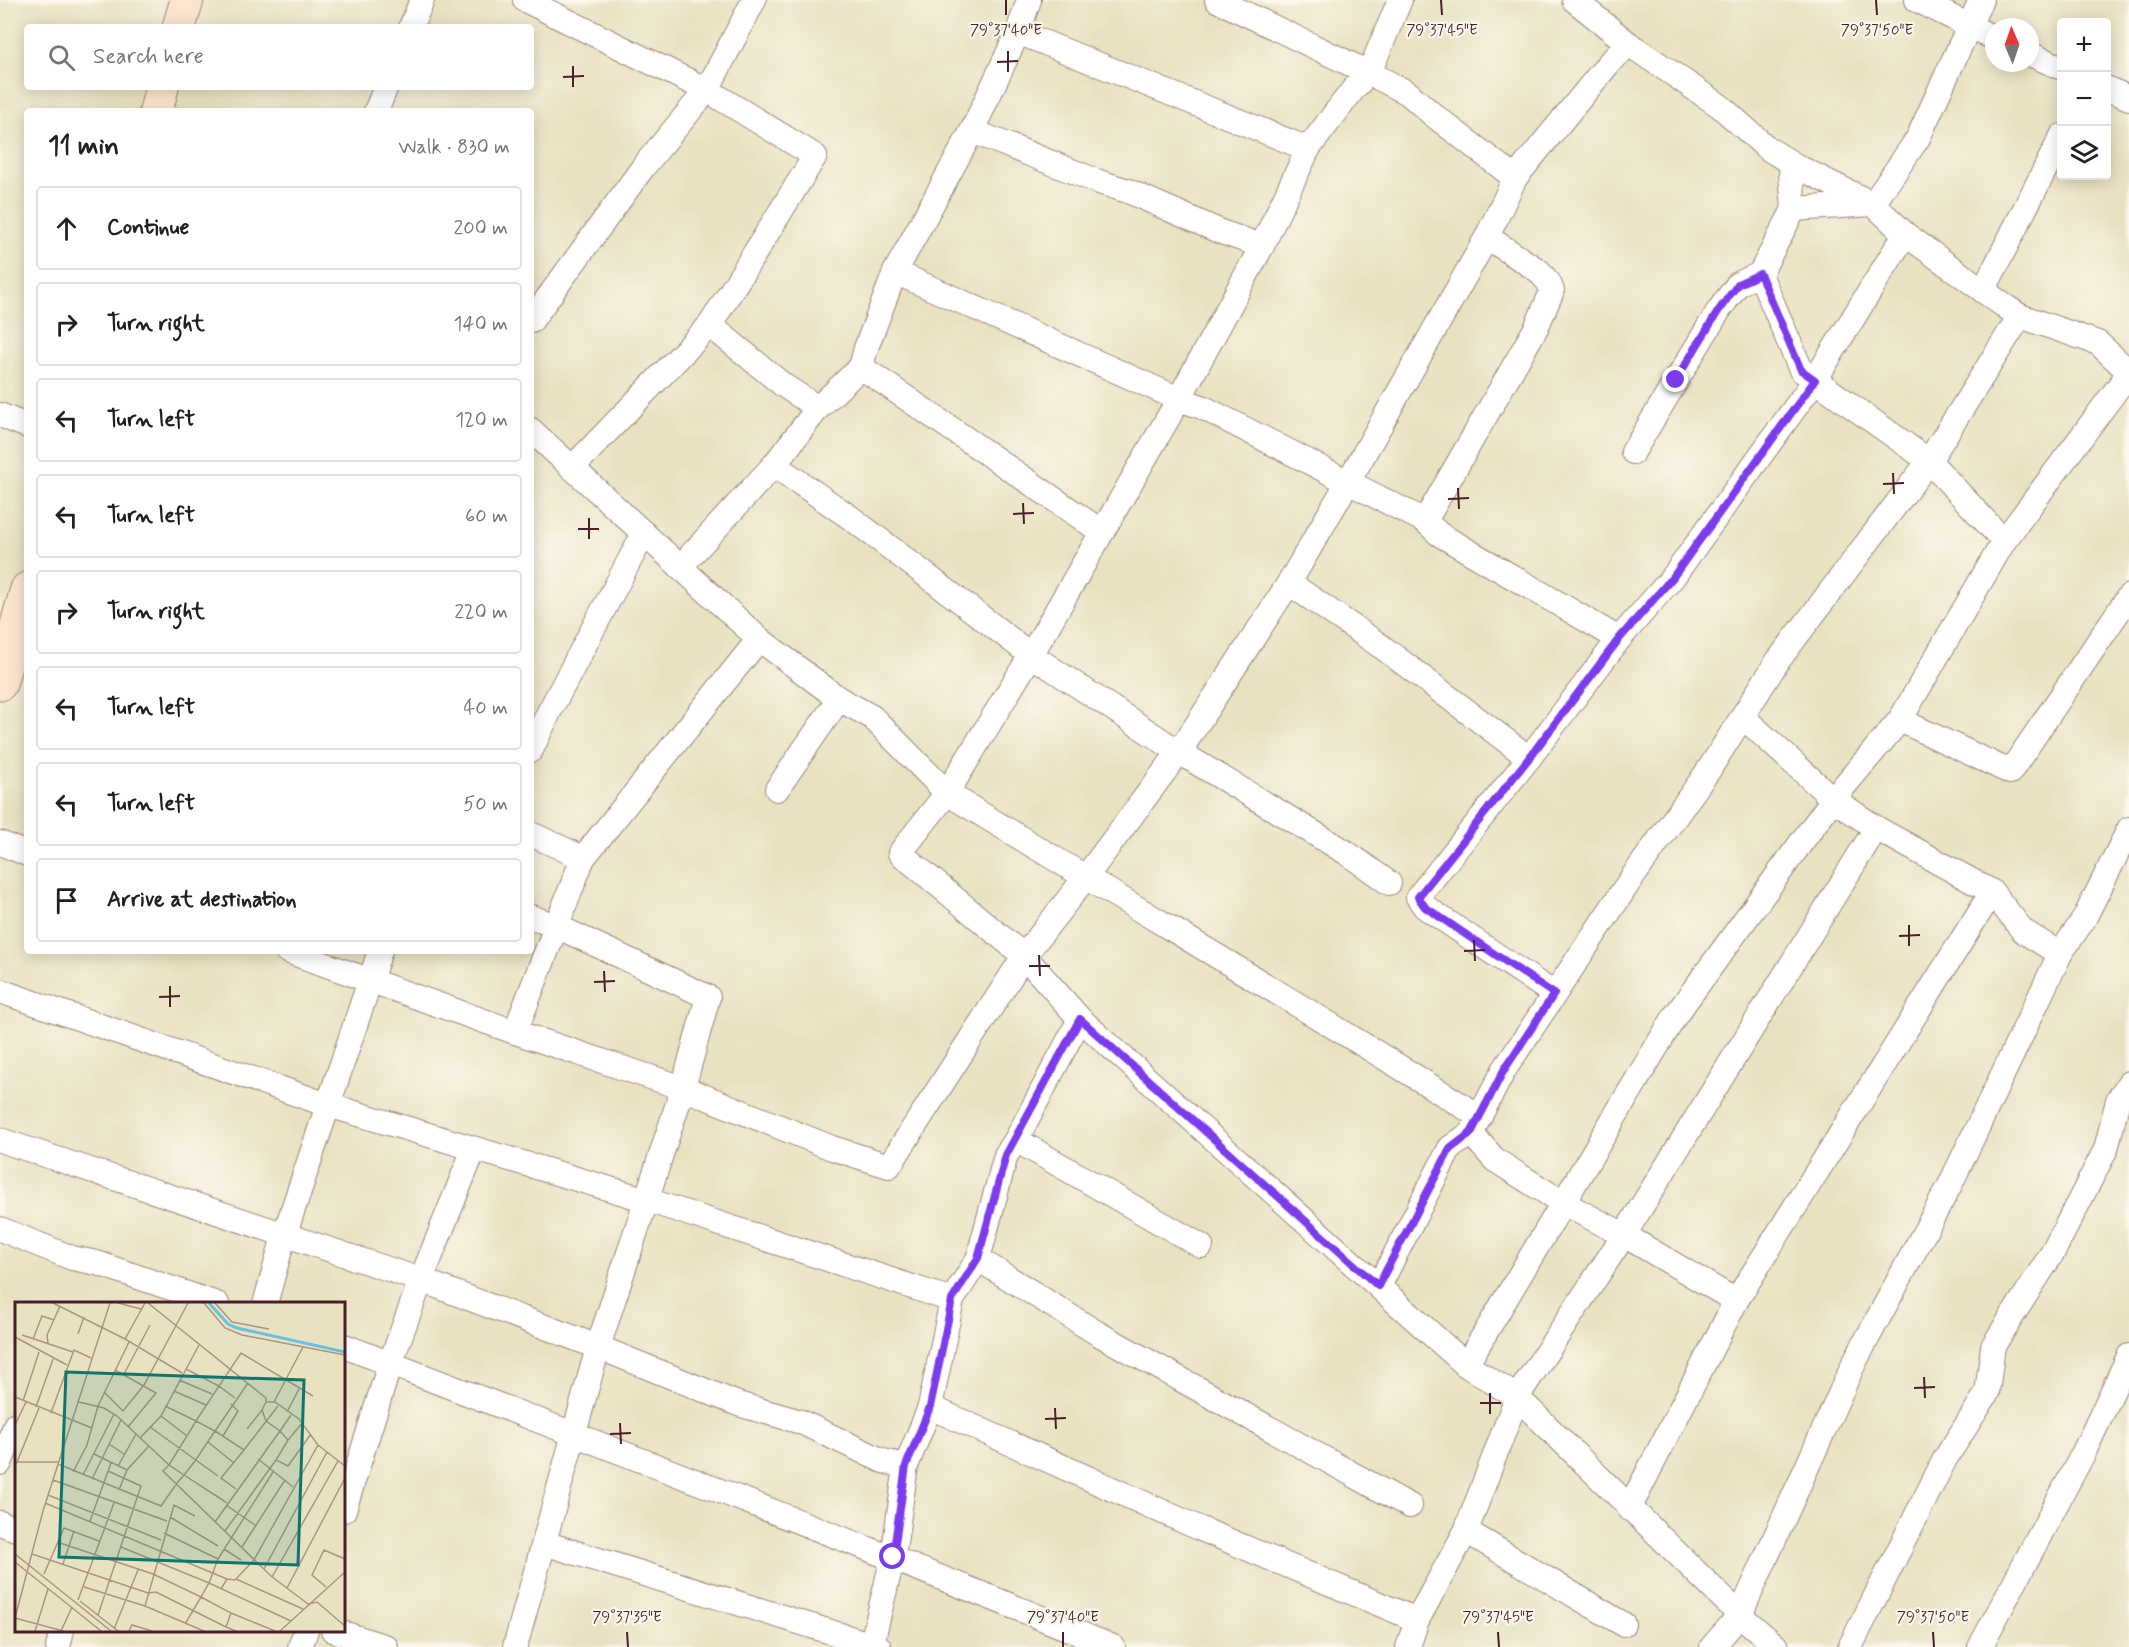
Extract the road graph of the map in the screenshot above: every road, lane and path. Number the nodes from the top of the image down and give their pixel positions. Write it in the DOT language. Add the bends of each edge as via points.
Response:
graph roads {
  1 [pos="187,0"];
  2 [pos="422,0"];
  3 [pos="525,0"];
  4 [pos="754,0"];
  5 [pos="1029,0"];
  6 [pos="1217,0"];
  7 [pos="1400,0"];
  8 [pos="1574,0"];
  9 [pos="1917,0"];
  10 [pos="1981,0"];
  11 [pos="180,24"];
  12 [pos="412,24"];
  13 [pos="1969,27"];
  14 [pos="1018,32"];
  15 [pos="1985,34"];
  16 [pos="1629,44"];
  17 [pos="2039,58"];
  18 [pos="2057,66"];
  19 [pos="1369,74"];
  20 [pos="161,90"];
  21 [pos="385,90"];
  22 [pos="707,90"];
  23 [pos="2111,90"];
  24 [pos="2129,98"];
  25 [pos="157,108"];
  26 [pos="376,108"];
  27 [pos="972,131"];
  28 [pos="2057,144"];
  29 [pos="1308,149"];
  30 [pos="1798,167"];
  31 [pos="1515,178"];
  32 [pos="1873,204"];
  33 [pos="1794,209"];
  34 [pos="1905,234"];
  35 [pos="1487,237"];
  36 [pos="1262,246"];
  37 [pos="895,272"];
  38 [pos="1760,274"];
  39 [pos="1983,291"];
  40 [pos="2020,316"];
  41 [pos="534,317"];
  42 [pos="710,325"];
  43 [pos="861,367"];
  44 [pos="2129,372"];
  45 [pos="1815,380"];
  46 [pos="1179,399"];
  47 [pos="818,408"];
  48 [pos="0,415"];
  49 [pos="24,425"];
  50 [pos="534,433"];
  51 [pos="1633,452"];
  52 [pos="1929,461"];
  53 [pos="774,465"];
  54 [pos="572,468"];
  55 [pos="1348,482"];
  56 [pos="1425,521"];
  57 [pos="1102,532"];
  58 [pos="644,533"];
  59 [pos="2004,541"];
  60 [pos="680,567"];
  61 [pos="1289,583"];
  62 [pos="2129,596"];
  63 [pos="24,600"];
  64 [pos="759,639"];
  65 [pos="1619,639"];
  66 [pos="1031,655"];
  67 [pos="0,684"];
  68 [pos="839,699"];
  69 [pos="540,706"];
  70 [pos="1743,717"];
  71 [pos="1900,720"];
  72 [pos="534,735"];
  73 [pos="1179,752"];
  74 [pos="1529,758"];
  75 [pos="777,789"];
  76 [pos="947,793"];
  77 [pos="1833,799"];
  78 [pos="1876,828"];
  79 [pos="2129,829"];
  80 [pos="534,835"];
  81 [pos="0,843"];
  82 [pos="24,853"];
  83 [pos="583,858"];
  84 [pos="1085,878"];
  85 [pos="1389,883"];
  86 [pos="1992,892"];
  87 [pos="534,918"];
  88 [pos="556,926"];
  89 [pos="295,954"];
  90 [pos="379,954"];
  91 [pos="2060,954"];
  92 [pos="1024,956"];
  93 [pos="370,980"];
  94 [pos="0,991"];
  95 [pos="1554,994"];
  96 [pos="1080,1019"];
  97 [pos="515,1032"];
  98 [pos="2129,1083"];
  99 [pos="683,1088"];
  100 [pos="328,1105"];
  101 [pos="1475,1125"];
  102 [pos="0,1140"];
  103 [pos="1016,1140"];
  104 [pos="474,1149"];
  105 [pos="647,1200"];
  106 [pos="1563,1203"];
  107 [pos="0,1229"];
  108 [pos="1624,1235"];
  109 [pos="285,1236"];
  110 [pos="1201,1245"];
  111 [pos="978,1258"];
  112 [pos="421,1280"];
  113 [pos="1378,1286"];
  114 [pos="952,1300"];
  115 [pos="1736,1301"];
  116 [pos="211,1302"];
  117 [pos="266,1302"];
  118 [pos="345,1346"];
  119 [pos="598,1347"];
  120 [pos="2129,1356"];
  121 [pos="390,1364"];
  122 [pos="1466,1365"];
  123 [pos="1517,1397"];
  124 [pos="930,1407"];
  125 [pos="15,1426"];
  126 [pos="574,1433"];
  127 [pos="0,1463"];
  128 [pos="906,1466"];
  129 [pos="345,1500"];
  130 [pos="1410,1506"];
  131 [pos="1629,1509"];
  132 [pos="0,1523"];
  133 [pos="15,1529"];
  134 [pos="1466,1531"];
  135 [pos="544,1543"];
  136 [pos="893,1557"];
  137 [pos="1740,1615"];
  138 [pos="1417,1620"];
  139 [pos="1623,1624"];
  140 [pos="62,1632"];
  141 [pos="305,1632"];
  142 [pos="339,1632"];
  143 [pos="874,1646"];
  144 [pos="58,1647"];
  145 [pos="300,1647"];
  146 [pos="386,1647"];
  147 [pos="514,1647"];
  148 [pos="1113,1647"];
  149 [pos="1408,1647"];
  150 [pos="1712,1647"];
  151 [pos="1777,1647"];
  152 [pos="1850,1647"];
  153 [pos="1980,1647"];
  1 -- 11 [label="main road"];
  2 -- 12 [label="street"];
  3 -- 22 [label="street"];
  4 -- 22 [label="street"];
  5 -- 14 [label="street"];
  6 -- 19 [label="street"];
  7 -- 19 [label="street"];
  8 -- 16 [label="street"];
  9 -- 13 [label="street"];
  10 -- 13 [label="street"];
  13 -- 15 [label="street"];
  13 -- 32 [label="street" via="1918,138"];
  14 -- 27 [label="street"];
  14 -- 29 [label="street"];
  16 -- 30 [label="street" via="1720,106 1767,148"];
  16 -- 31 [label="street"];
  17 -- 18 [label="street"];
  19 -- 29 [label="street"];
  19 -- 31 [label="street" via="1408,93"];
  20 -- 25 [label="main road"];
  21 -- 26 [label="street"];
  22 -- 41 [label="street" via="644,166"];
  22 -- 42 [label="street" via="815,156"];
  23 -- 24 [label="street"];
  27 -- 36 [label="street"];
  27 -- 37 [label="street"];
  28 -- 39 [label="street"];
  29 -- 36 [label="street"];
  30 -- 32 [label="street"];
  30 -- 33 [label="street" via="1791,174"];
  31 -- 35 [label="street"];
  32 -- 33 [label="street"];
  32 -- 34 [label="street"];
  33 -- 38 [label="street"];
  34 -- 39 [label="street"];
  34 -- 45 [label="street"];
  35 -- 55 [label="street"];
  35 -- 56 [label="street" via="1539,271 1552,291 1536,328"];
  36 -- 46 [label="street"];
  37 -- 43 [label="street"];
  37 -- 46 [label="street"];
  38 -- 45 [label="street" via="1801,370"];
  38 -- 51 [label="street" via="1738,284 1719,310"];
  39 -- 40 [label="street"];
  40 -- 44 [label="street" via="2098,343"];
  40 -- 52 [label="street"];
  42 -- 47 [label="street" via="783,385"];
  42 -- 54 [label="street"];
  43 -- 47 [label="street"];
  43 -- 57 [label="street"];
  44 -- 59 [label="street"];
  45 -- 52 [label="street"];
  45 -- 65 [label="street" via="1673,577"];
  46 -- 55 [label="street"];
  46 -- 57 [label="street"];
  47 -- 53 [label="street"];
  48 -- 49 [label="street"];
  50 -- 54 [label="street"];
  52 -- 59 [label="street"];
  52 -- 70 [label="street" via="1777,662"];
  53 -- 60 [label="street"];
  53 -- 66 [label="street" via="851,518"];
  54 -- 58 [label="street"];
  55 -- 56 [label="street"];
  55 -- 61 [label="street"];
  56 -- 65 [label="street" via="1439,534"];
  57 -- 66 [label="street"];
  58 -- 60 [label="street"];
  58 -- 69 [label="street"];
  59 -- 71 [label="street"];
  60 -- 64 [label="street"];
  61 -- 73 [label="street"];
  61 -- 74 [label="street" via="1382,647"];
  62 -- 71 [label="street" via="2010,772"];
  63 -- 67 [label="main road"];
  64 -- 68 [label="street"];
  64 -- 83 [label="street"];
  65 -- 74 [label="street"];
  66 -- 73 [label="street"];
  66 -- 76 [label="street"];
  68 -- 75 [label="street"];
  68 -- 76 [label="street" via="872,717"];
  69 -- 72 [label="street"];
  70 -- 77 [label="street"];
  70 -- 95 [label="street"];
  71 -- 77 [label="street"];
  73 -- 84 [label="street"];
  73 -- 85 [label="street" via="1347,853"];
  74 -- 95 [label="street" via="1418,897 1425,907"];
  76 -- 84 [label="street"];
  76 -- 92 [label="street" via="900,853"];
  77 -- 78 [label="street"];
  77 -- 106 [label="street" via="1675,1016"];
  78 -- 86 [label="street"];
  78 -- 108 [label="street"];
  79 -- 91 [label="street" via="2084,919"];
  80 -- 83 [label="street"];
  81 -- 82 [label="street"];
  83 -- 88 [label="street"];
  84 -- 92 [label="street"];
  84 -- 101 [label="street" via="1397,1065"];
  86 -- 91 [label="street" via="2023,931"];
  86 -- 115 [label="street"];
  87 -- 88 [label="street"];
  88 -- 97 [label="street"];
  88 -- 99 [label="street" via="708,997"];
  89 -- 93 [label="street"];
  90 -- 93 [label="street"];
  91 -- 137 [label="street" via="1950,1185 1855,1361"];
  92 -- 96 [label="street"];
  92 -- 99 [label="street" via="889,1166 831,1148"];
  93 -- 97 [label="street"];
  93 -- 100 [label="street"];
  94 -- 100 [label="street"];
  95 -- 101 [label="street" via="1504,1070"];
  96 -- 103 [label="street"];
  96 -- 113 [label="street"];
  97 -- 99 [label="street"];
  98 -- 152 [label="street" via="2118,1100 2106,1149 2052,1252 1994,1346 1987,1394 1945,1459"];
  99 -- 105 [label="street"];
  100 -- 104 [label="street"];
  100 -- 109 [label="street"];
  101 -- 106 [label="street" via="1494,1160"];
  101 -- 113 [label="street" via="1450,1149"];
  102 -- 109 [label="street"];
  103 -- 110 [label="street"];
  103 -- 111 [label="street" via="1006,1155"];
  104 -- 105 [label="street"];
  104 -- 112 [label="street"];
  105 -- 114 [label="street"];
  105 -- 119 [label="street"];
  106 -- 108 [label="street"];
  106 -- 122 [label="street"];
  107 -- 116 [label="street" via="72,1258"];
  108 -- 115 [label="street"];
  108 -- 123 [label="street"];
  109 -- 112 [label="street"];
  109 -- 117 [label="street"];
  111 -- 114 [label="street"];
  111 -- 130 [label="street" via="1097,1333"];
  112 -- 119 [label="street"];
  112 -- 121 [label="street"];
  113 -- 122 [label="street"];
  114 -- 124 [label="street"];
  115 -- 131 [label="street"];
  118 -- 121 [label="street"];
  119 -- 126 [label="street"];
  119 -- 128 [label="street" via="738,1404 801,1422 883,1461"];
  120 -- 153 [label="street" via="2083,1454"];
  121 -- 126 [label="street"];
  121 -- 129 [label="street"];
  122 -- 123 [label="street"];
  123 -- 131 [label="street"];
  123 -- 134 [label="street"];
  124 -- 128 [label="street"];
  124 -- 138 [label="street"];
  125 -- 127 [label="street"];
  126 -- 135 [label="street"];
  126 -- 136 [label="street"];
  128 -- 136 [label="street"];
  131 -- 137 [label="street"];
  132 -- 133 [label="street"];
  134 -- 138 [label="street"];
  134 -- 139 [label="street"];
  135 -- 143 [label="street"];
  135 -- 147 [label="street"];
  136 -- 143 [label="street"];
  136 -- 148 [label="street"];
  137 -- 150 [label="street"];
  137 -- 151 [label="street"];
  138 -- 149 [label="street"];
  140 -- 144 [label="street"];
  141 -- 145 [label="street"];
  142 -- 146 [label="street"];
}
